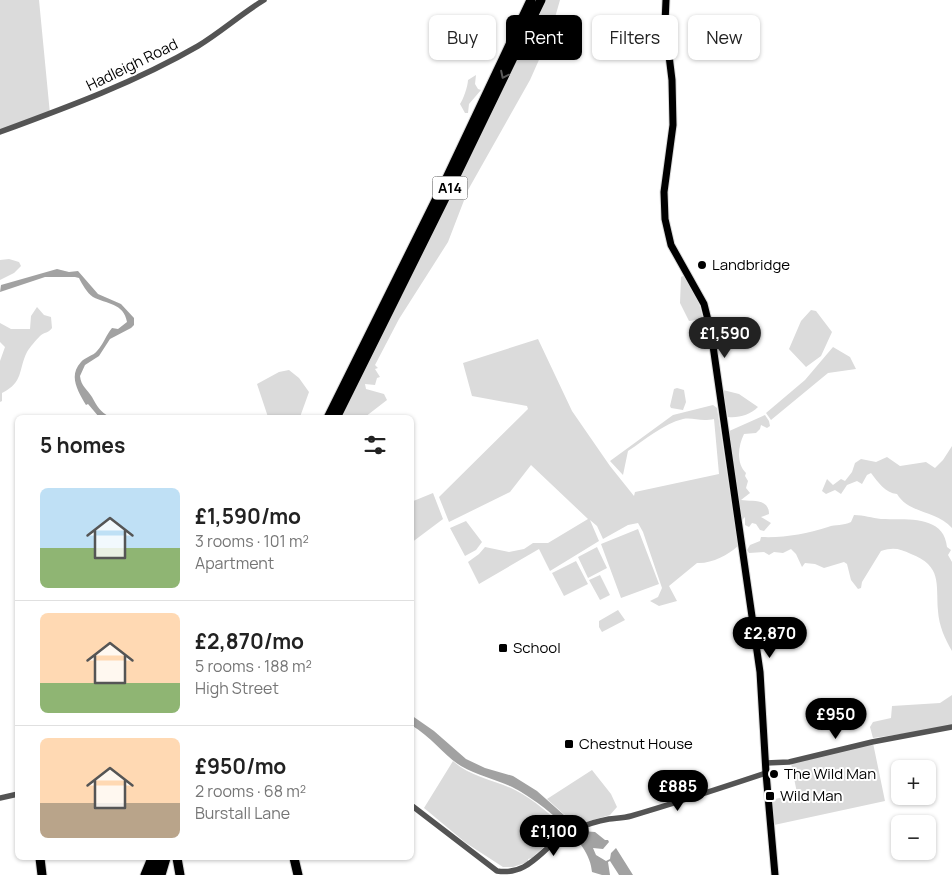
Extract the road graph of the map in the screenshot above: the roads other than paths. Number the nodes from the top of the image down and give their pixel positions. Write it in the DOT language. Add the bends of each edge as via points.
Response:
graph roads {
  1 [pos="264,0"];
  2 [pos="531,0"];
  3 [pos="541,0"];
  4 [pos="666,0"];
  5 [pos="0,132"];
  6 [pos="350,379"];
  7 [pos="330,415"];
  8 [pos="337,415"];
  9 [pos="952,727"];
  10 [pos="766,763"];
  11 [pos="766,773"];
  12 [pos="15,795"];
  13 [pos="0,798"];
  14 [pos="414,807"];
  15 [pos="40,860"];
  16 [pos="151,860"];
  17 [pos="157,860"];
  18 [pos="165,860"];
  19 [pos="178,860"];
  20 [pos="294,860"];
  21 [pos="42,875"];
  22 [pos="146,875"];
  23 [pos="153,875"];
  24 [pos="161,875"];
  25 [pos="180,875"];
  26 [pos="298,875"];
  27 [pos="511,875"];
  28 [pos="775,875"];
  1 -- 5 [label="street, Hadleigh Road" via="202,44 158,68 86,101"];
  2 -- 6 [label="highway, A14"];
  3 -- 6 [label="highway, A14, one-way" via="452,184"];
  4 -- 10 [label="main road" via="673,125 664,192 665,219 671,244 701,298 709,324 760,672"];
  6 -- 7 [label="highway, A14"];
  6 -- 8 [label="highway, A14"];
  9 -- 10 [label="street" via="789,762"];
  10 -- 11 [label="main road"];
  11 -- 27 [label="street" via="629,817 583,826 545,850 529,868"];
  11 -- 28 [label="main road"];
  12 -- 13 [label="street"];
  14 -- 27 [label="street" via="497,872"];
  15 -- 21 [label="highway"];
  16 -- 22 [label="highway"];
  17 -- 23 [label="highway"];
  18 -- 24 [label="highway"];
  19 -- 25 [label="highway"];
  20 -- 26 [label="highway"];
}
